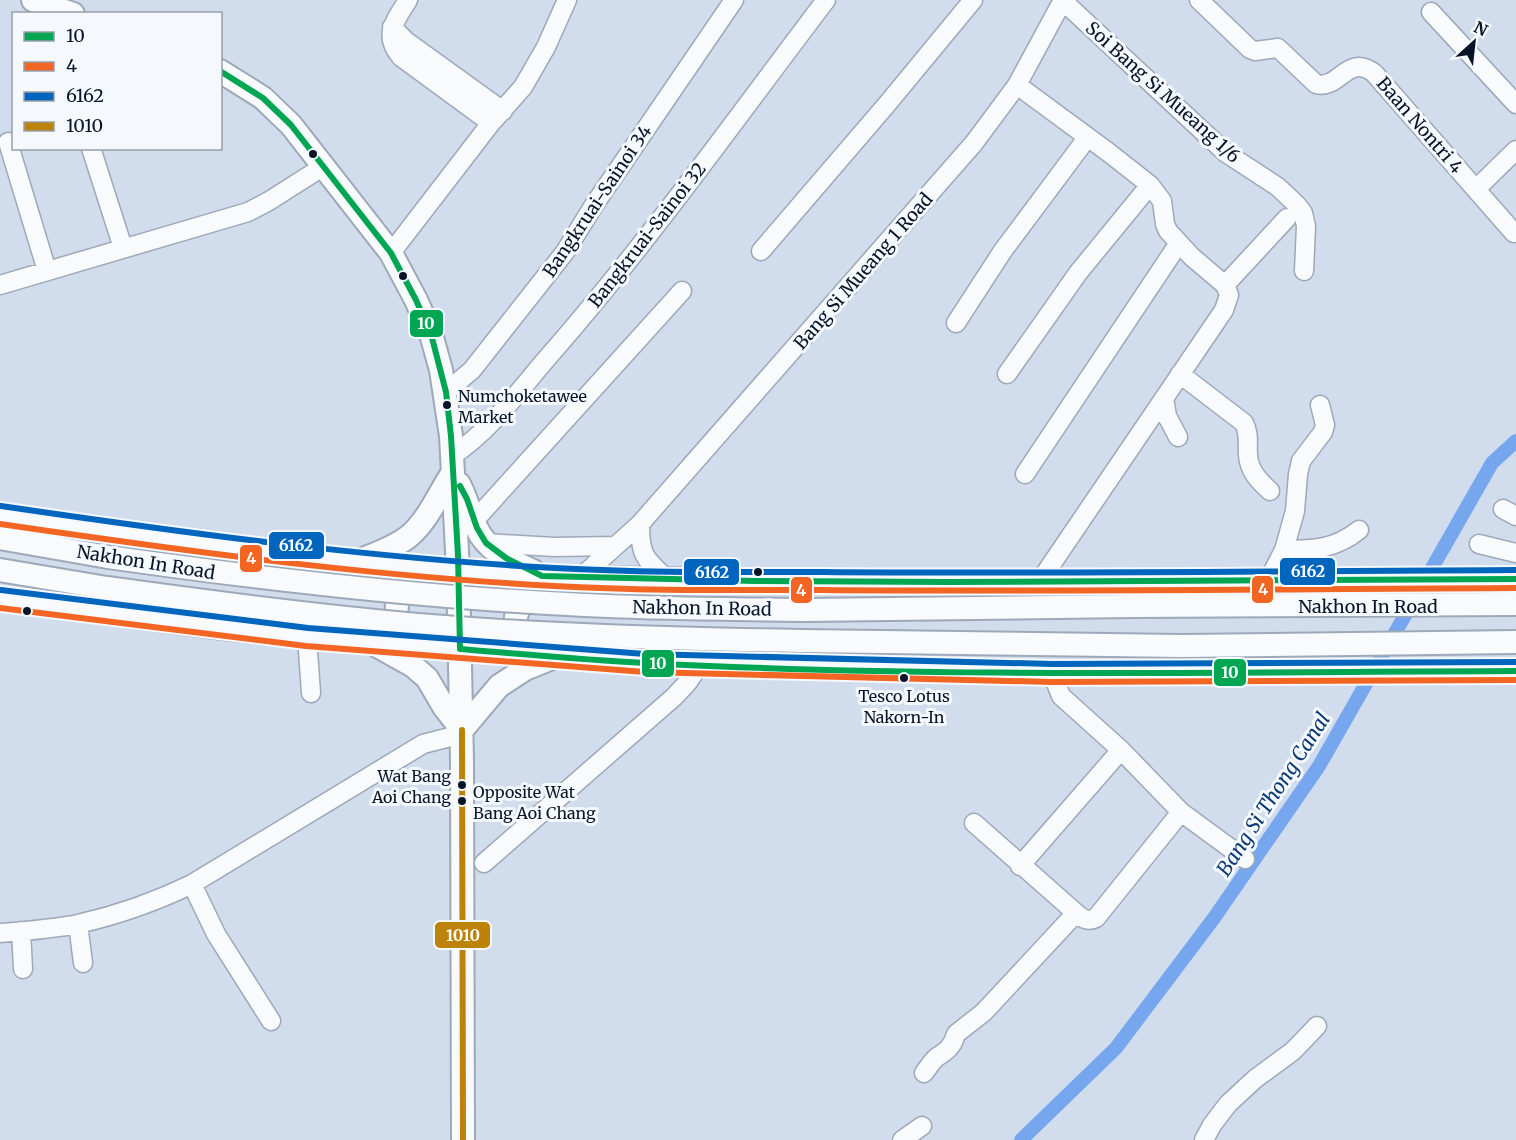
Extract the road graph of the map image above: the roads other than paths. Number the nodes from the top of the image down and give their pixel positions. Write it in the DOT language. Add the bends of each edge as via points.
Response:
graph roads {
  1 [pos="408,0"];
  2 [pos="567,0"];
  3 [pos="734,0"];
  4 [pos="826,0"];
  5 [pos="973,0"];
  6 [pos="1063,0"];
  7 [pos="1198,0"];
  8 [pos="44,2"];
  9 [pos="68,12"];
  10 [pos="1431,12"];
  11 [pos="222,72"];
  12 [pos="1017,85"];
  13 [pos="1516,104"];
  14 [pos="497,117"];
  15 [pos="1087,138"];
  16 [pos="8,142"];
  17 [pos="92,150"];
  18 [pos="1516,150"];
  19 [pos="324,166"];
  20 [pos="1150,185"];
  21 [pos="1476,189"];
  22 [pos="1287,218"];
  23 [pos="1514,233"];
  24 [pos="1179,243"];
  25 [pos="123,248"];
  26 [pos="761,251"];
  27 [pos="391,254"];
  28 [pos="47,271"];
  29 [pos="1304,271"];
  30 [pos="0,285"];
  31 [pos="1227,287"];
  32 [pos="682,291"];
  33 [pos="956,323"];
  34 [pos="1007,374"];
  35 [pos="1180,374"];
  36 [pos="446,392"];
  37 [pos="1164,398"];
  38 [pos="1320,405"];
  39 [pos="1178,437"];
  40 [pos="453,464"];
  41 [pos="1025,474"];
  42 [pos="1270,491"];
  43 [pos="0,515"];
  44 [pos="474,521"];
  45 [pos="640,524"];
  46 [pos="1359,530"];
  47 [pos="0,538"];
  48 [pos="486,543"];
  49 [pos="1479,544"];
  50 [pos="614,546"];
  51 [pos="1284,550"];
  52 [pos="1516,553"];
  53 [pos="357,561"];
  54 [pos="0,570"];
  55 [pos="458,570"];
  56 [pos="548,577"];
  57 [pos="581,577"];
  58 [pos="667,579"];
  59 [pos="1516,579"];
  60 [pos="1040,581"];
  61 [pos="1268,581"];
  62 [pos="0,599"];
  63 [pos="1516,604"];
  64 [pos="307,637"];
  65 [pos="370,642"];
  66 [pos="1516,642"];
  67 [pos="1182,646"];
  68 [pos="460,649"];
  69 [pos="556,656"];
  70 [pos="700,664"];
  71 [pos="1516,671"];
  72 [pos="991,672"];
  73 [pos="1052,673"];
  74 [pos="311,693"];
  75 [pos="462,732"];
  76 [pos="1121,750"];
  77 [pos="1181,812"];
  78 [pos="974,823"];
  79 [pos="1245,859"];
  80 [pos="484,863"];
  81 [pos="1020,866"];
  82 [pos="192,884"];
  83 [pos="1076,914"];
  84 [pos="78,924"];
  85 [pos="21,931"];
  86 [pos="0,933"];
  87 [pos="83,963"];
  88 [pos="23,969"];
  89 [pos="271,1021"];
  90 [pos="1317,1026"];
  91 [pos="924,1073"];
  92 [pos="922,1126"];
  93 [pos="463,1140"];
  94 [pos="902,1140"];
  95 [pos="1204,1140"];
  1 -- 14 [label="street" via="392,27"];
  2 -- 14 [label="street" via="523,87"];
  3 -- 36 [label="street, Bangkruai-Sainoi 34" via="559,260 472,369"];
  4 -- 40 [label="street, Bangkruai-Sainoi 32" via="609,287"];
  5 -- 26 [label="street"];
  6 -- 12 [label="street, Bang Si Mueang 1 Road"];
  6 -- 29 [label="street, Soi Bang Si Mueang 1/6" via="1226,153 1278,187 1297,205 1306,226"];
  7 -- 21 [label="street, Baan Nontri 4" via="1250,49 1278,48 1316,84 1324,85 1353,67 1367,68"];
  8 -- 9 [label="main road"];
  10 -- 13 [label="street"];
  11 -- 19 [label="main road" via="276,109"];
  12 -- 15 [label="street"];
  12 -- 45 [label="street, Bang Si Mueang 1 Road" via="974,143"];
  14 -- 27 [label="street"];
  15 -- 20 [label="street"];
  15 -- 33 [label="street" via="1002,252"];
  16 -- 28 [label="street"];
  17 -- 25 [label="street"];
  18 -- 21 [label="street"];
  19 -- 25 [label="street" via="248,212"];
  19 -- 27 [label="main road"];
  20 -- 24 [label="street" via="1162,201 1168,231"];
  20 -- 34 [label="street" via="1078,273"];
  21 -- 23 [label="street, Baan Nontri 4"];
  22 -- 31 [label="street"];
  24 -- 31 [label="street"];
  24 -- 41 [label="street"];
  25 -- 28 [label="street"];
  27 -- 36 [label="main road" via="431,334"];
  28 -- 30 [label="street"];
  31 -- 35 [label="street" via="1228,303"];
  32 -- 44 [label="street"];
  35 -- 37 [label="street"];
  35 -- 42 [label="street" via="1244,423 1252,470"];
  36 -- 40 [label="main road"];
  37 -- 39 [label="street" via="1167,416"];
  37 -- 60 [label="street"];
  38 -- 51 [label="street" via="1323,432 1301,461 1295,511"];
  40 -- 44 [label="main road"];
  40 -- 53 [label="main road" via="420,524 409,536"];
  40 -- 55 [label="main road"];
  43 -- 53 [label="main road, Nakhon In Road"];
  44 -- 48 [label="main road"];
  45 -- 50 [label="street, Bang Si Mueang 1 Road"];
  45 -- 58 [label="street" via="641,550"];
  46 -- 51 [label="street" via="1330,546"];
  47 -- 63 [label="main road, Nakhon In Road, bridge" via="208,572 534,603 805,610"];
  48 -- 50 [label="street"];
  48 -- 56 [label="main road" via="507,558"];
  49 -- 52 [label="street"];
  50 -- 57 [label="street, Bang Si Mueang 1 Road"];
  51 -- 61 [label="street"];
  53 -- 55 [label="main road, Nakhon In Road"];
  53 -- 65 [label="main road" via="387,582 397,603 390,626"];
  54 -- 67 [label="main road, Nakhon In Road, bridge" via="261,609 432,626 609,636"];
  55 -- 56 [label="main road, Nakhon In Road"];
  55 -- 68 [label="main road"];
  56 -- 57 [label="main road, Nakhon In Road"];
  56 -- 69 [label="main road" via="519,607 517,632 527,642"];
  57 -- 58 [label="main road, Nakhon In Road"];
  58 -- 60 [label="main road, Nakhon In Road"];
  59 -- 61 [label="main road, Nakhon In Road"];
  60 -- 61 [label="main road, Nakhon In Road"];
  62 -- 64 [label="main road"];
  64 -- 65 [label="main road"];
  64 -- 74 [label="street"];
  65 -- 68 [label="main road"];
  65 -- 75 [label="main road" via="427,678"];
  66 -- 67 [label="main road, Nakhon In Road"];
  67 -- 72 [label="main road" via="1166,653 1076,658"];
  68 -- 69 [label="main road"];
  68 -- 75 [label="main road"];
  69 -- 70 [label="main road"];
  69 -- 75 [label="main road" via="507,679"];
  70 -- 72 [label="main road"];
  70 -- 80 [label="street" via="674,697"];
  71 -- 73 [label="main road"];
  72 -- 73 [label="main road"];
  73 -- 76 [label="street" via="1061,696"];
  75 -- 82 [label="street" via="423,744"];
  75 -- 93 [label="main road"];
  76 -- 77 [label="street"];
  76 -- 81 [label="street"];
  77 -- 79 [label="street"];
  77 -- 83 [label="street" via="1096,918 1088,920"];
  78 -- 81 [label="street"];
  81 -- 83 [label="street"];
  82 -- 84 [label="street" via="122,913"];
  82 -- 89 [label="street" via="216,934"];
  83 -- 91 [label="street" via="984,1012 956,1035"];
  84 -- 85 [label="street"];
  84 -- 87 [label="street"];
  85 -- 86 [label="street"];
  85 -- 88 [label="street"];
  90 -- 95 [label="street" via="1228,1104"];
  92 -- 94 [label="street"];
}
